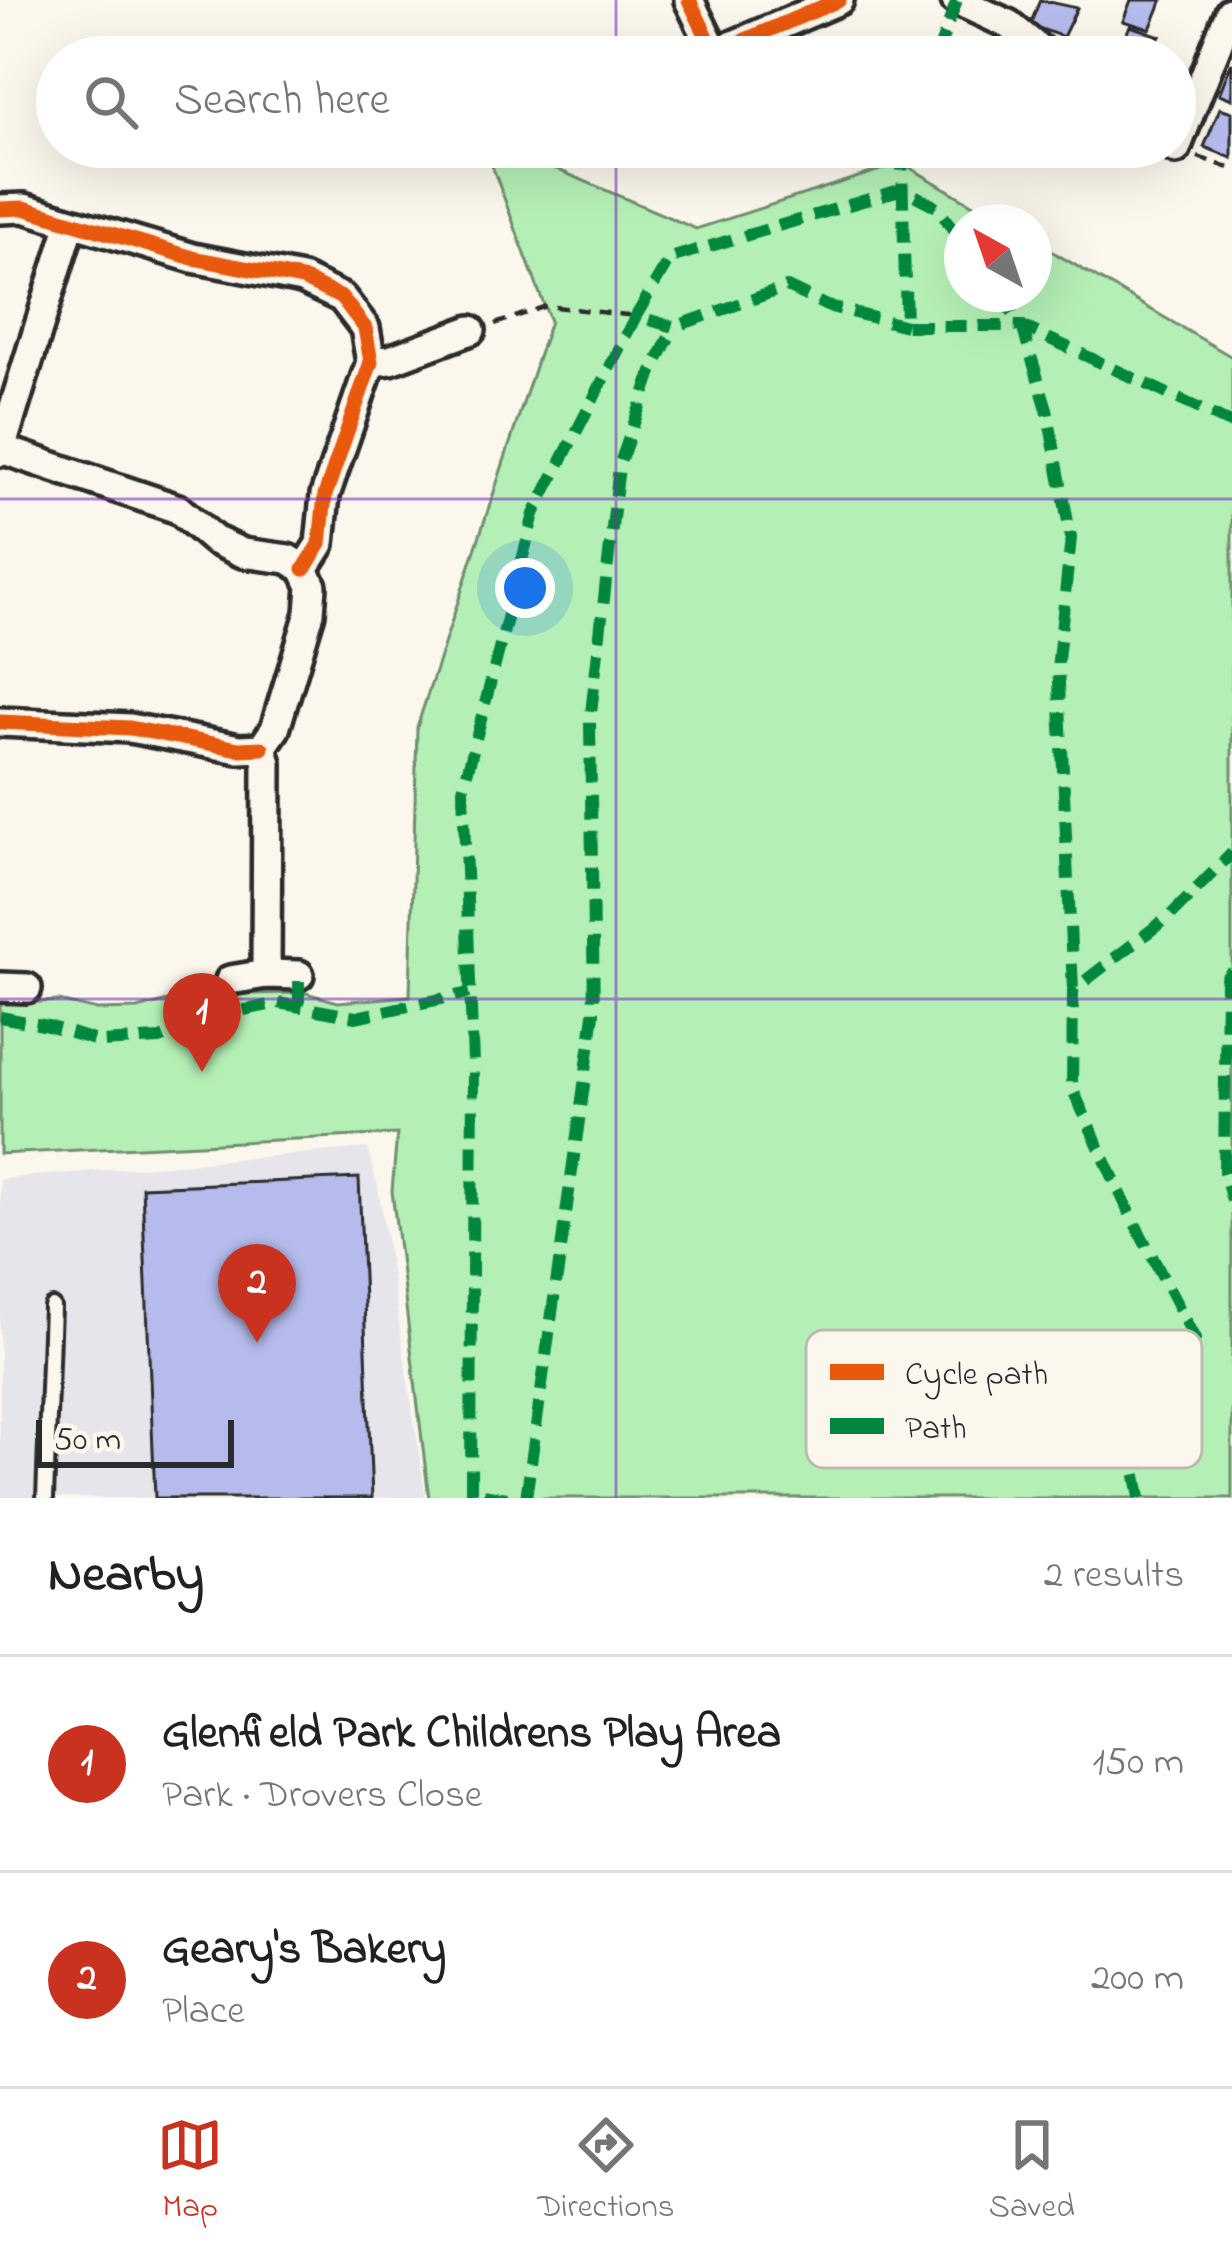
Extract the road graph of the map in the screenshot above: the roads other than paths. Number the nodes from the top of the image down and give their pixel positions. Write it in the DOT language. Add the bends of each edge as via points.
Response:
graph roads {
  1 [pos="689,0"];
  2 [pos="839,0"];
  3 [pos="956,0"];
  4 [pos="1012,12"];
  5 [pos="1230,12"];
  6 [pos="707,36"];
  7 [pos="758,36"];
  8 [pos="1031,36"];
  9 [pos="1196,84"];
  10 [pos="0,208"];
  11 [pos="71,223"];
  12 [pos="471,330"];
  13 [pos="371,362"];
  14 [pos="5,419"];
  15 [pos="1,451"];
  16 [pos="304,569"];
  17 [pos="0,722"];
  18 [pos="262,748"];
  19 [pos="266,974"];
  20 [pos="299,975"];
  21 [pos="230,980"];
  22 [pos="52,1307"];
  23 [pos="45,1498"];
  1 -- 6 [label="street"];
  2 -- 7 [label="street"];
  3 -- 4 [label="street"];
  4 -- 8 [label="street"];
  5 -- 9 [label="street"];
  10 -- 11 [label="street"];
  11 -- 13 [label="street" via="302,279 342,298 365,328"];
  11 -- 14 [label="street"];
  12 -- 13 [label="street"];
  13 -- 16 [label="street" via="325,495 320,544"];
  14 -- 15 [label="street"];
  15 -- 16 [label="street" via="178,509 214,540"];
  16 -- 18 [label="street" via="310,613"];
  17 -- 18 [label="street" via="130,728"];
  18 -- 19 [label="street"];
  19 -- 20 [label="street"];
  19 -- 21 [label="street"];
  22 -- 23 [label="lane"];
}
